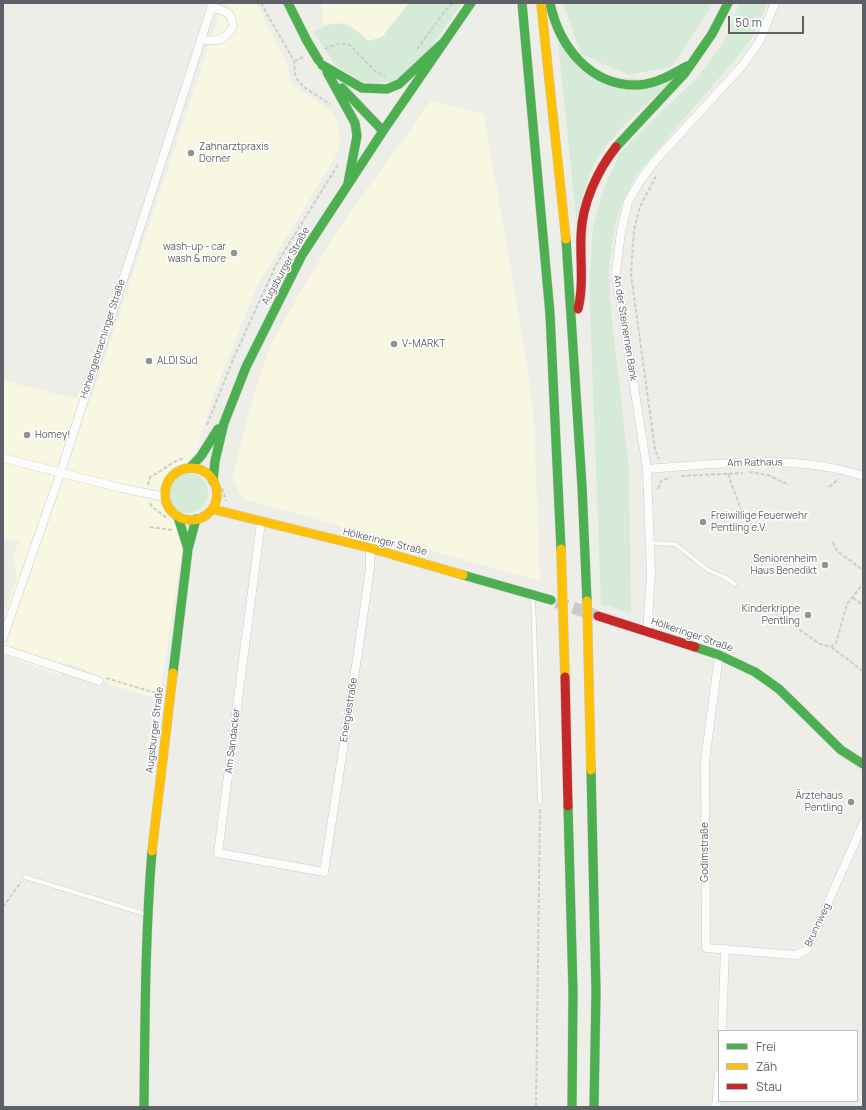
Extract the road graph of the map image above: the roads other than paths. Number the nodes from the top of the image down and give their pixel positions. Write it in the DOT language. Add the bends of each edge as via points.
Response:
graph roads {
  1 [pos="288,3"];
  2 [pos="471,3"];
  3 [pos="514,3"];
  4 [pos="522,3"];
  5 [pos="541,3"];
  6 [pos="550,3"];
  7 [pos="728,3"];
  8 [pos="775,3"];
  9 [pos="212,5"];
  10 [pos="526,35"];
  11 [pos="201,39"];
  12 [pos="444,42"];
  13 [pos="692,64"];
  14 [pos="323,66"];
  15 [pos="383,131"];
  16 [pos="348,183"];
  17 [pos="572,323"];
  18 [pos="224,420"];
  19 [pos="3,458"];
  20 [pos="190,468"];
  21 [pos="647,469"];
  22 [pos="60,474"];
  23 [pos="863,476"];
  24 [pos="213,481"];
  25 [pos="165,497"];
  26 [pos="212,509"];
  27 [pos="196,519"];
  28 [pos="174,520"];
  29 [pos="261,522"];
  30 [pos="650,543"];
  31 [pos="370,548"];
  32 [pos="188,549"];
  33 [pos="735,584"];
  34 [pos="533,595"];
  35 [pos="551,600"];
  36 [pos="598,616"];
  37 [pos="647,632"];
  38 [pos="3,638"];
  39 [pos="3,649"];
  40 [pos="719,655"];
  41 [pos="99,682"];
  42 [pos="863,764"];
  43 [pos="540,802"];
  44 [pos="863,824"];
  45 [pos="324,872"];
  46 [pos="25,877"];
  47 [pos="148,914"];
  48 [pos="725,949"];
  49 [pos="722,1030"];
  50 [pos="718,1085"];
  51 [pos="144,1107"];
  52 [pos="572,1107"];
  53 [pos="594,1107"];
  54 [pos="716,1107"];
  1 -- 14 [label="main road, bridge"];
  2 -- 12 [label="main road"];
  3 -- 10 [label="main road" via="516,22"];
  4 -- 10 [label="main road"];
  5 -- 17 [label="main road" via="564,215"];
  6 -- 13 [label="main road" via="552,18 571,52 587,69 604,79 628,85 651,83"];
  7 -- 13 [label="main road" via="715,32"];
  8 -- 21 [label="street, An der Steinernen Bank" via="759,42 743,65 654,161 628,202 624,216 616,272"];
  9 -- 11 [label="street, Hohengebrachinger Straße"];
  9 -- 11 [label="street, Hohengebrachinger Straße" via="232,18 234,27 227,36 211,42"];
  10 -- 52 [label="main road" via="550,314 563,592 572,992"];
  11 -- 22 [label="street, Hohengebrachinger Straße"];
  12 -- 14 [label="main road" via="399,84 387,89 362,88"];
  12 -- 15 [label="main road, Augsburger Straße"];
  13 -- 17 [label="main road" via="678,83 613,148 595,183 581,232 579,307"];
  14 -- 15 [label="main road"];
  14 -- 16 [label="main road" via="355,123 357,136"];
  15 -- 16 [label="main road, Augsburger Straße"];
  16 -- 18 [label="main road, Augsburger Straße" via="293,273 247,363"];
  17 -- 53 [label="main road" via="587,603 596,992"];
  18 -- 20 [label="main road, Augsburger Straße" via="201,456"];
  18 -- 24 [label="main road, Augsburger Straße" via="214,461"];
  19 -- 22 [label="street"];
  20 -- 24 [label="main road" via="204,471"];
  20 -- 25 [label="main road" via="174,474 167,485"];
  21 -- 23 [label="street, Am Rathaus" via="774,461 818,465"];
  21 -- 30 [label="street, An der Steinernen Bank"];
  22 -- 25 [label="street"];
  22 -- 38 [label="street, Hohengebrachinger Straße"];
  24 -- 26 [label="main road" via="217,496"];
  25 -- 28 [label="main road"];
  26 -- 27 [label="main road" via="208,514"];
  26 -- 29 [label="main road, Hölkeringer Straße"];
  27 -- 28 [label="main road"];
  27 -- 32 [label="main road, Augsburger Straße"];
  28 -- 32 [label="main road, Augsburger Straße"];
  29 -- 31 [label="main road, Hölkeringer Straße"];
  29 -- 45 [label="street, Am Sandacker" via="218,852"];
  30 -- 33 [label="lane" via="675,544 708,570"];
  30 -- 37 [label="street, An der Steinernen Bank" via="651,575"];
  31 -- 34 [label="main road, Hölkeringer Straße"];
  31 -- 45 [label="street, Energiestraße" via="370,568 360,644"];
  32 -- 47 [label="main road, Augsburger Straße" via="156,810"];
  34 -- 35 [label="main road, Hölkeringer Straße"];
  34 -- 43 [label="lane"];
  36 -- 37 [label="main road, Hölkeringer Straße"];
  37 -- 40 [label="main road, Hölkeringer Straße"];
  39 -- 41 [label="street"];
  40 -- 42 [label="main road, Hölkeringer Straße" via="755,672 779,689 841,750"];
  40 -- 48 [label="street, Godimstraße" via="705,760 706,948"];
  44 -- 48 [label="street, Brunnweg" via="807,950 796,955"];
  46 -- 47 [label="lane"];
  47 -- 51 [label="main road, Augsburger Straße"];
  48 -- 49 [label="street"];
  50 -- 54 [label="street"];
}
